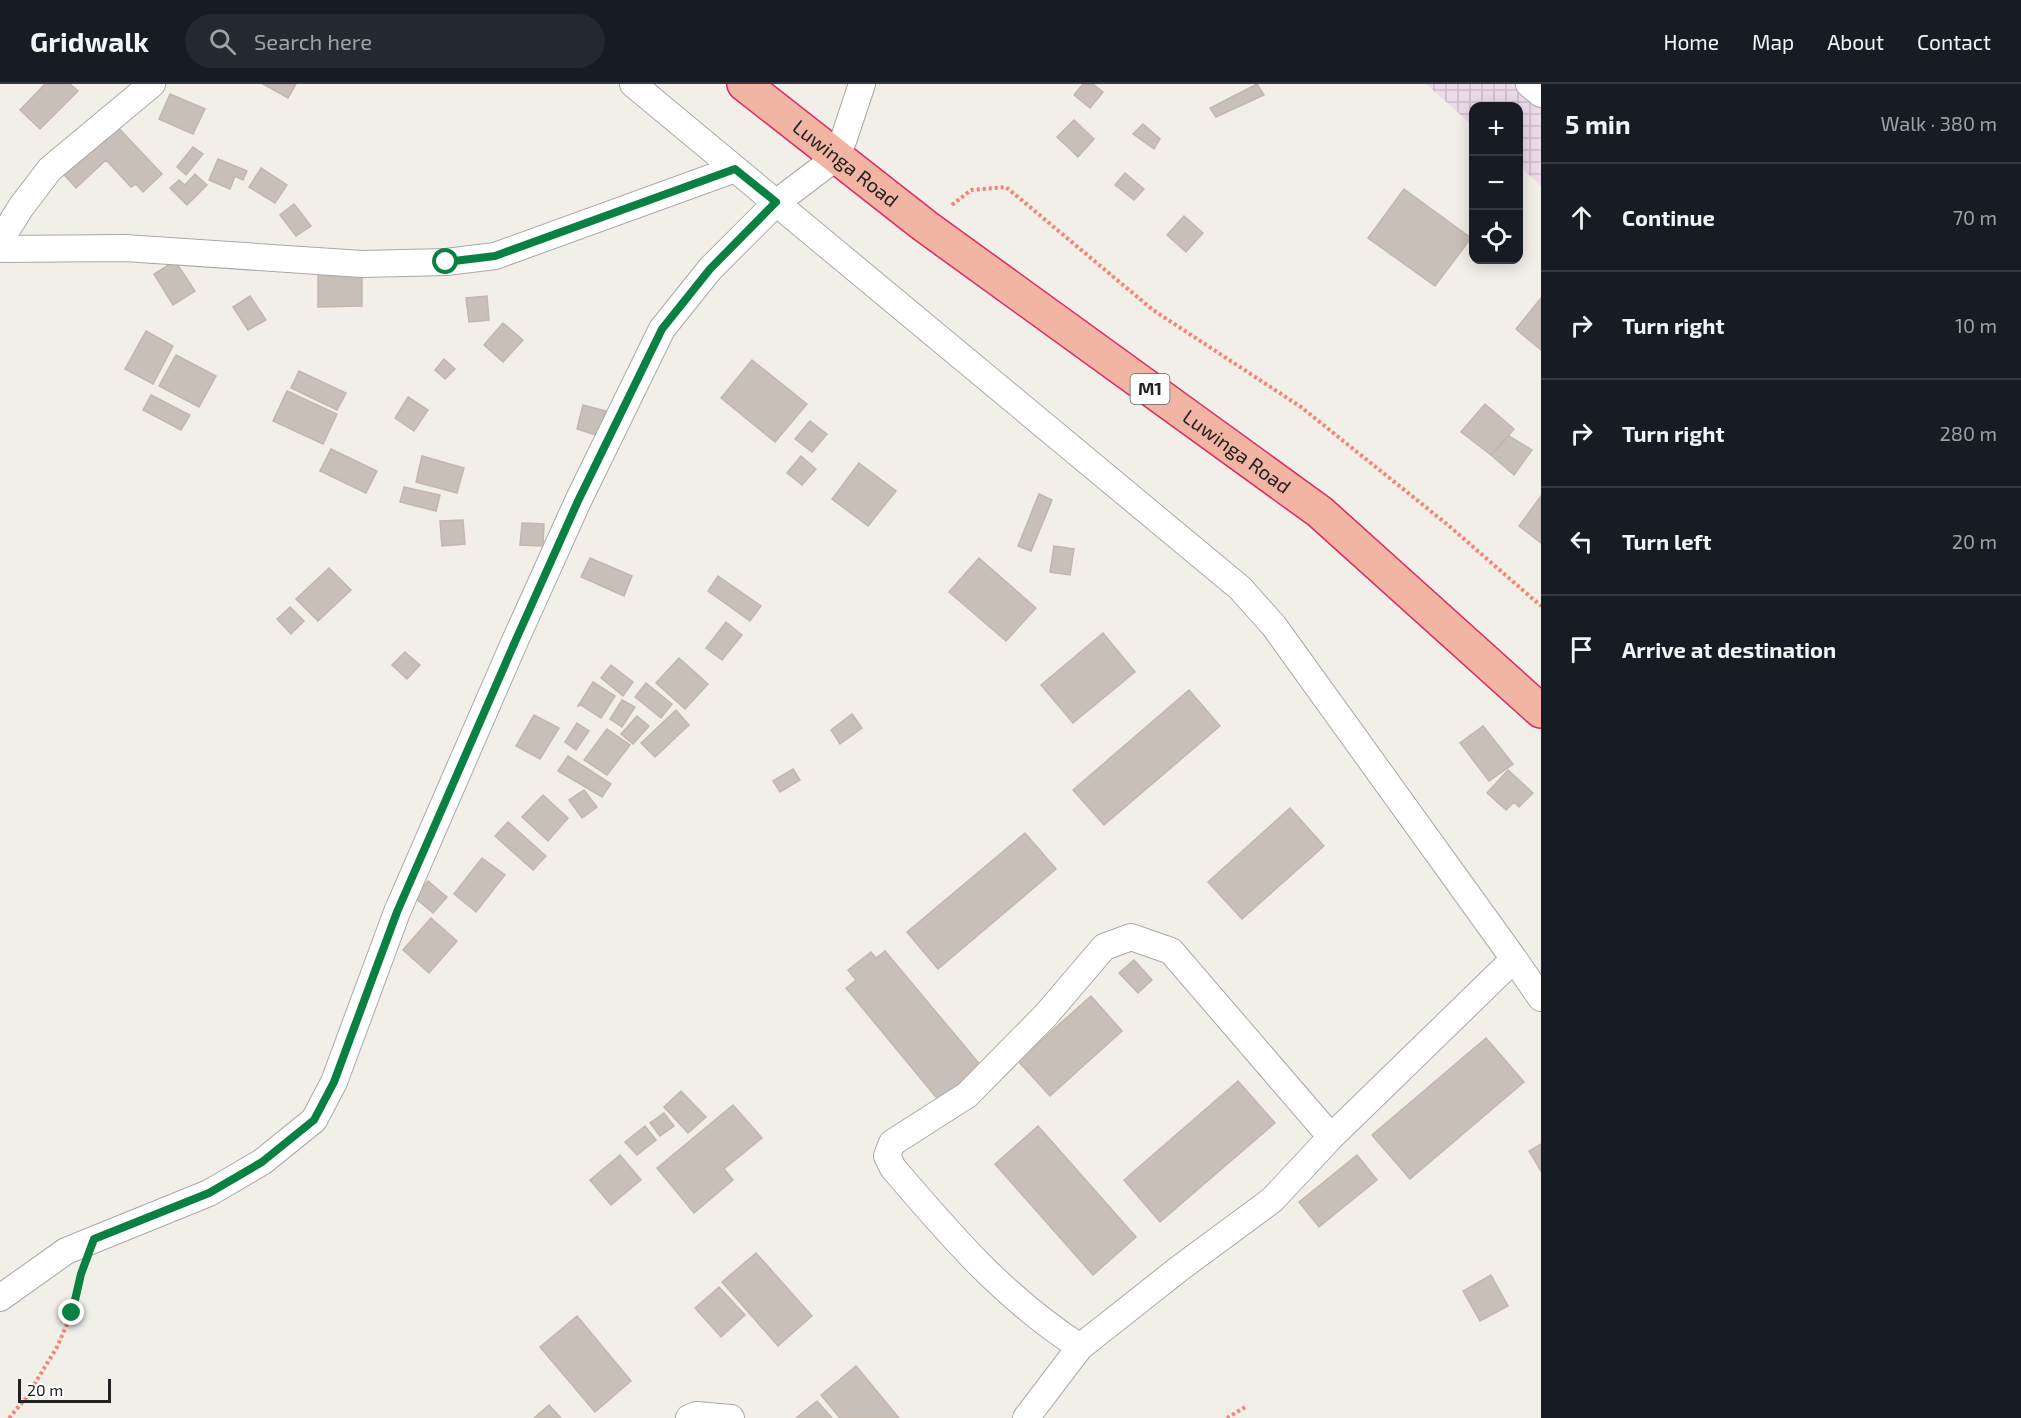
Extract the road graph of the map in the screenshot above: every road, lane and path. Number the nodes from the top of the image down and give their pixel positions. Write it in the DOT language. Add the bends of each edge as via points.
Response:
graph roads {
  1 [pos="152,84"];
  2 [pos="633,84"];
  3 [pos="744,84"];
  4 [pos="862,84"];
  5 [pos="1529,84"];
  6 [pos="1541,94"];
  7 [pos="838,156"];
  8 [pos="735,169"];
  9 [pos="776,202"];
  10 [pos="925,226"];
  11 [pos="0,242"];
  12 [pos="0,249"];
  13 [pos="1541,606"];
  14 [pos="1541,711"];
  15 [pos="1514,959"];
  16 [pos="1541,998"];
  17 [pos="1331,1137"];
  18 [pos="94,1239"];
  19 [pos="0,1298"];
  20 [pos="1080,1347"];
  21 [pos="1247,1406"];
  22 [pos="9,1418"];
  23 [pos="689,1418"];
  24 [pos="731,1418"];
  25 [pos="1026,1418"];
  26 [pos="1227,1418"];
  1 -- 11 [label="street" via="50,169"];
  2 -- 8 [label="street"];
  3 -- 7 [label="highway, Luwinga Road / M1"];
  4 -- 7 [label="street"];
  5 -- 6 [label="street"];
  7 -- 9 [label="street"];
  7 -- 10 [label="highway, Luwinga Road / M1"];
  8 -- 9 [label="street"];
  8 -- 12 [label="street" via="495,256 446,262 362,264 125,248"];
  9 -- 15 [label="street" via="1240,588 1274,626"];
  9 -- 18 [label="street" via="710,269 662,329 509,654 397,912 334,1082 314,1120 262,1162 209,1193"];
  10 -- 13 [label="path" via="971,190 1006,187 1153,310 1301,407"];
  10 -- 14 [label="highway, Luwinga Road / M1" via="1320,512"];
  15 -- 16 [label="street"];
  15 -- 17 [label="street"];
  17 -- 20 [label="street" via="1272,1200"];
  17 -- 20 [label="street" via="1171,951 1131,937 1104,947 1046,1015 967,1095 892,1143 886,1156 963,1250 1039,1320"];
  18 -- 19 [label="street" via="66,1251"];
  18 -- 22 [label="path" via="72,1313 57,1347"];
  20 -- 25 [label="street"];
  21 -- 26 [label="path"];
  23 -- 24 [label="street"];
}
